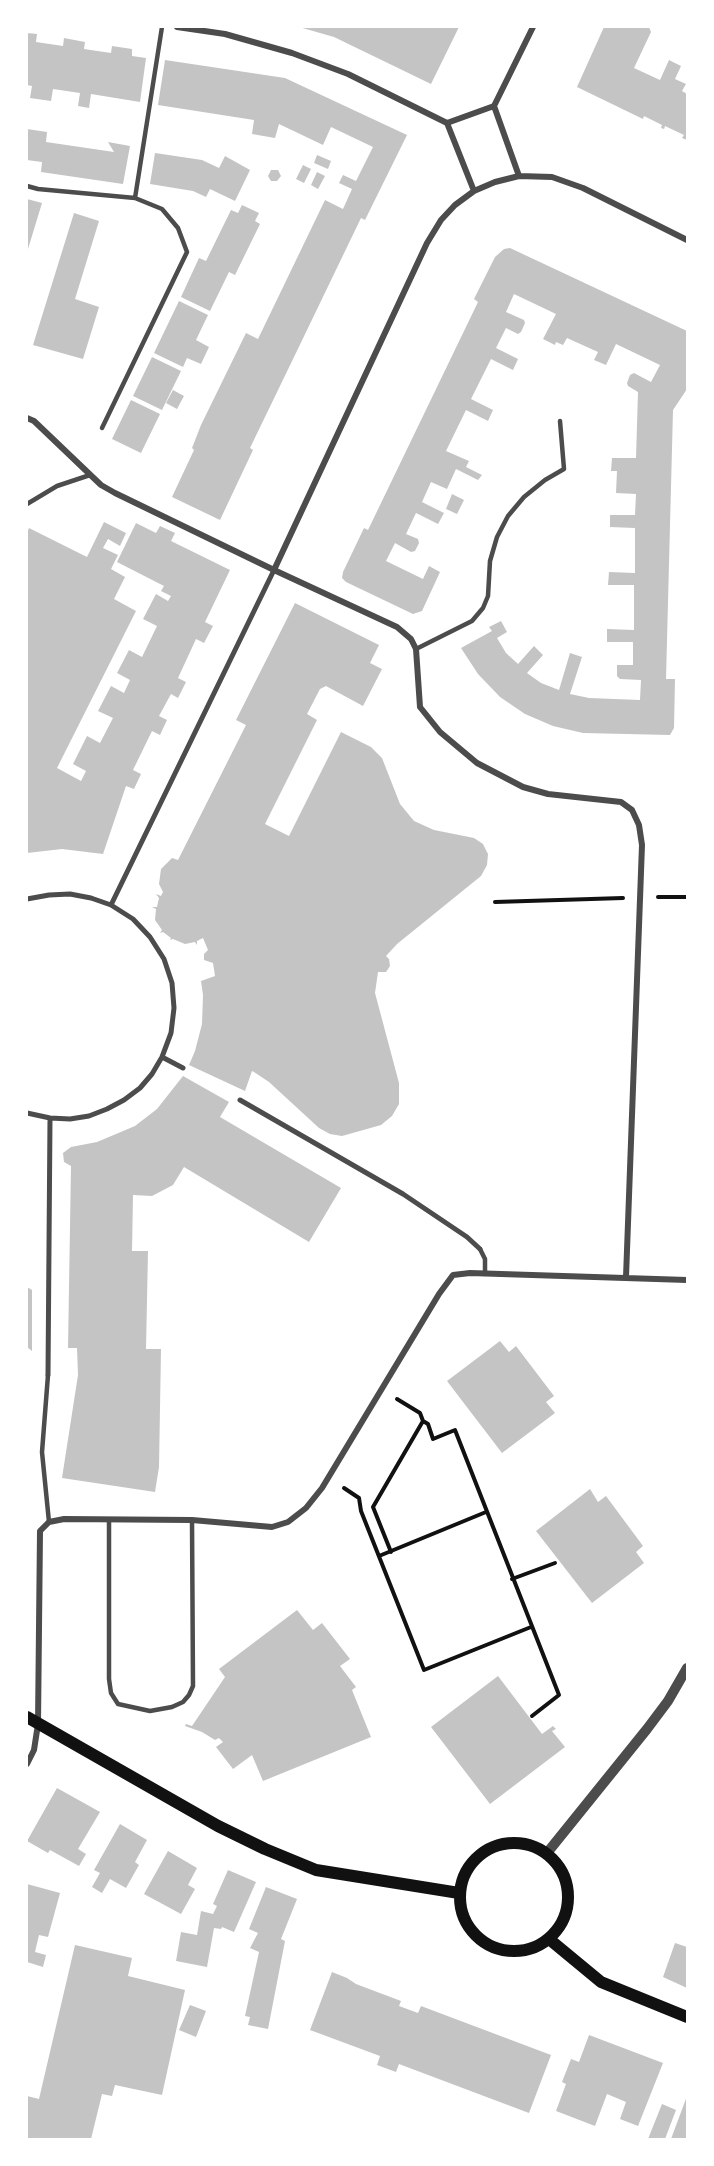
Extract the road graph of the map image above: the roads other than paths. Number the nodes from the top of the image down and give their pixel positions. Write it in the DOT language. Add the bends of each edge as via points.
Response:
graph roads {
  1 [pos="162,27"];
  2 [pos="177,27"];
  3 [pos="533,27"];
  4 [pos="494,106"];
  5 [pos="447,123"];
  6 [pos="519,176"];
  7 [pos="27,186"];
  8 [pos="474,191"];
  9 [pos="135,198"];
  10 [pos="687,240"];
  11 [pos="27,418"];
  12 [pos="560,421"];
  13 [pos="102,428"];
  14 [pos="90,475"];
  15 [pos="27,504"];
  16 [pos="274,570"];
  17 [pos="416,649"];
  18 [pos="27,899"];
  19 [pos="111,905"];
  20 [pos="162,1057"];
  21 [pos="183,1068"];
  22 [pos="240,1100"];
  23 [pos="27,1113"];
  24 [pos="50,1118"];
  25 [pos="480,1249"];
  26 [pos="485,1274"];
  27 [pos="626,1277"];
  28 [pos="687,1280"];
  29 [pos="48,1375"];
  30 [pos="192,1520"];
  31 [pos="110,1521"];
  32 [pos="49,1522"];
  33 [pos="687,1668"];
  34 [pos="32,1720"];
  35 [pos="27,1764"];
  36 [pos="547,1853"];
  37 [pos="459,1893"];
  38 [pos="549,1939"];
  39 [pos="687,2017"];
  1 -- 9 [label="lane"];
  2 -- 5 [label="street" via="225,34 292,53 348,74"];
  3 -- 4 [label="street"];
  4 -- 5 [label="street"];
  4 -- 6 [label="street"];
  5 -- 8 [label="street"];
  6 -- 8 [label="street"];
  6 -- 10 [label="street" via="552,177 583,188"];
  7 -- 9 [label="lane"];
  8 -- 16 [label="street" via="441,220 427,243"];
  9 -- 13 [label="lane" via="162,209 178,228 187,252"];
  11 -- 14 [label="street"];
  12 -- 17 [label="lane" via="564,469 524,497 508,516 490,561 488,596 483,608 472,621"];
  14 -- 15 [label="lane" via="57,486"];
  14 -- 16 [label="street" via="115,493"];
  16 -- 17 [label="street" via="397,627"];
  16 -- 19 [label="street"];
  17 -- 27 [label="street" via="420,707 457,747 500,777 523,787 548,794 621,802 633,810 639,825 642,845"];
  18 -- 19 [label="street" via="70,894"];
  19 -- 20 [label="street" via="133,919 164,959 174,1008 171,1033"];
  20 -- 21 [label="street"];
  20 -- 24 [label="street" via="140,1088 124,1100 89,1116"];
  22 -- 25 [label="street" via="403,1194"];
  23 -- 24 [label="street"];
  24 -- 29 [label="street"];
  25 -- 26 [label="lane"];
  26 -- 27 [label="street"];
  26 -- 30 [label="street" via="453,1275 446,1282 329,1478 306,1508 288,1522 272,1527"];
  27 -- 28 [label="street"];
  29 -- 32 [label="lane" via="42,1452"];
  30 -- 31 [label="street"];
  30 -- 31 [label="lane" via="193,1686 183,1702 150,1711 118,1704 111,1693"];
  31 -- 32 [label="street"];
  32 -- 34 [label="street" via="40,1531"];
  33 -- 36 [label="street" via="647,1729"];
  34 -- 35 [label="street" via="34,1750"];
  34 -- 37 [label="main road" via="265,1850 316,1870"];
  36 -- 37 [label="main road" via="532,1845 499,1844 471,1862 462,1876"];
  36 -- 38 [label="main road" via="559,1865 569,1896 567,1912"];
  37 -- 38 [label="main road" via="468,1928 481,1941 515,1952"];
  38 -- 39 [label="main road" via="601,1982"];
}
